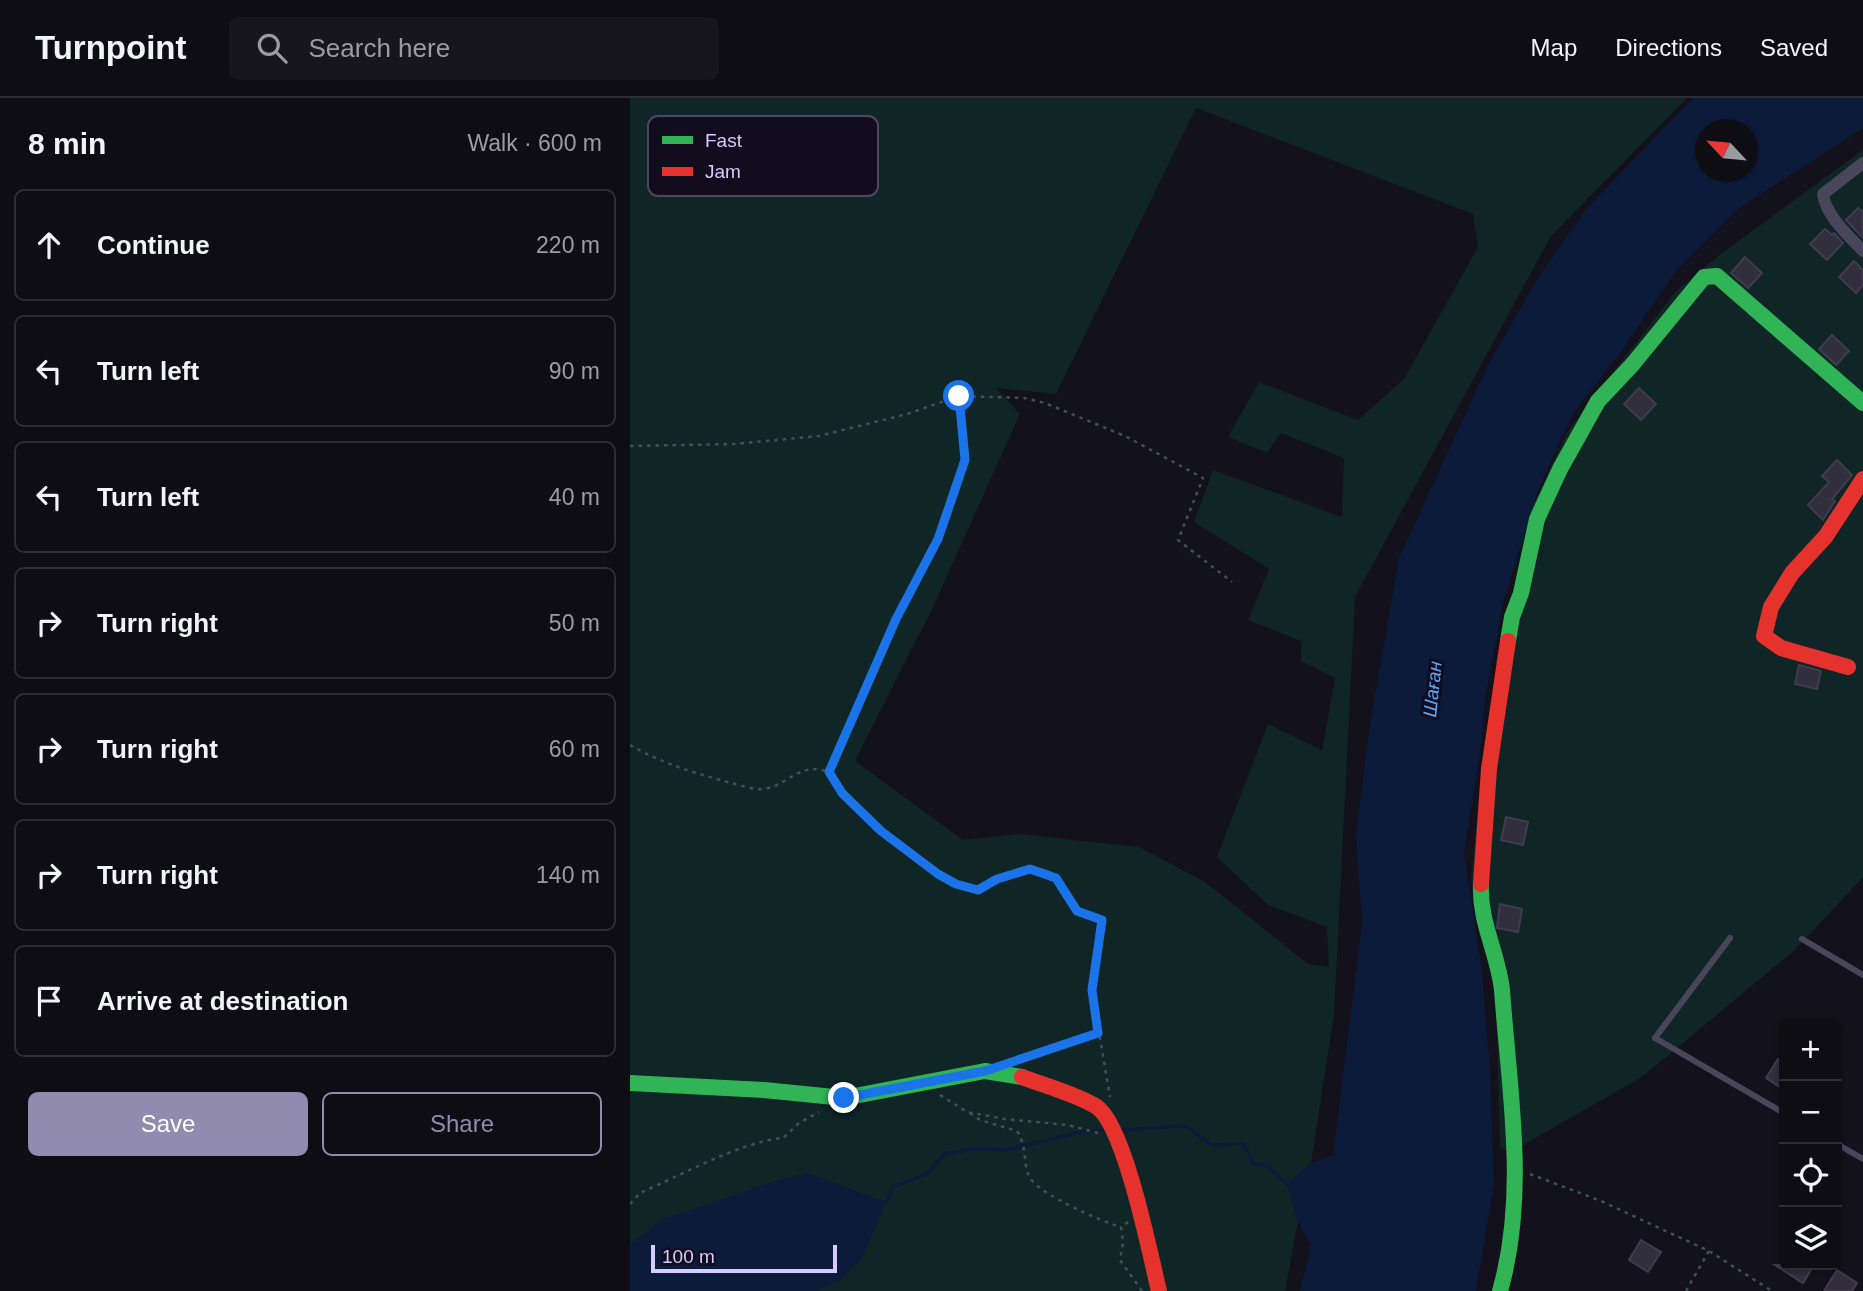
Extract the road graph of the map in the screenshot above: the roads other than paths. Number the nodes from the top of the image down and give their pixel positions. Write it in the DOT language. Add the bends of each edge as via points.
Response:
graph roads {
  1 [pos="1863,163"];
  2 [pos="1863,251"];
  3 [pos="1863,403"];
  4 [pos="1863,479"];
  5 [pos="1848,667"];
  6 [pos="1730,938"];
  7 [pos="1802,939"];
  8 [pos="1863,975"];
  9 [pos="630,1083"];
  10 [pos="1779,1110"];
  11 [pos="1842,1147"];
  12 [pos="1863,1159"];
  13 [pos="1159,1291"];
  14 [pos="1500,1291"];
  1 -- 2 [label="street" via="1823,194 1824,204"];
  3 -- 14 [label="street" via="1717,276 1704,277 1598,401 1536,519 1512,617 1482,848 1480,903 1499,965 1515,1169 1508,1266"];
  4 -- 5 [label="street" via="1826,536 1792,573 1771,607 1764,636 1782,648"];
  6 -- 10 [label="lane" via="1655,1038"];
  7 -- 8 [label="lane"];
  9 -- 13 [label="street" via="844,1098 985,1071 1056,1089 1099,1108 1117,1138"];
  11 -- 12 [label="lane"];
}
